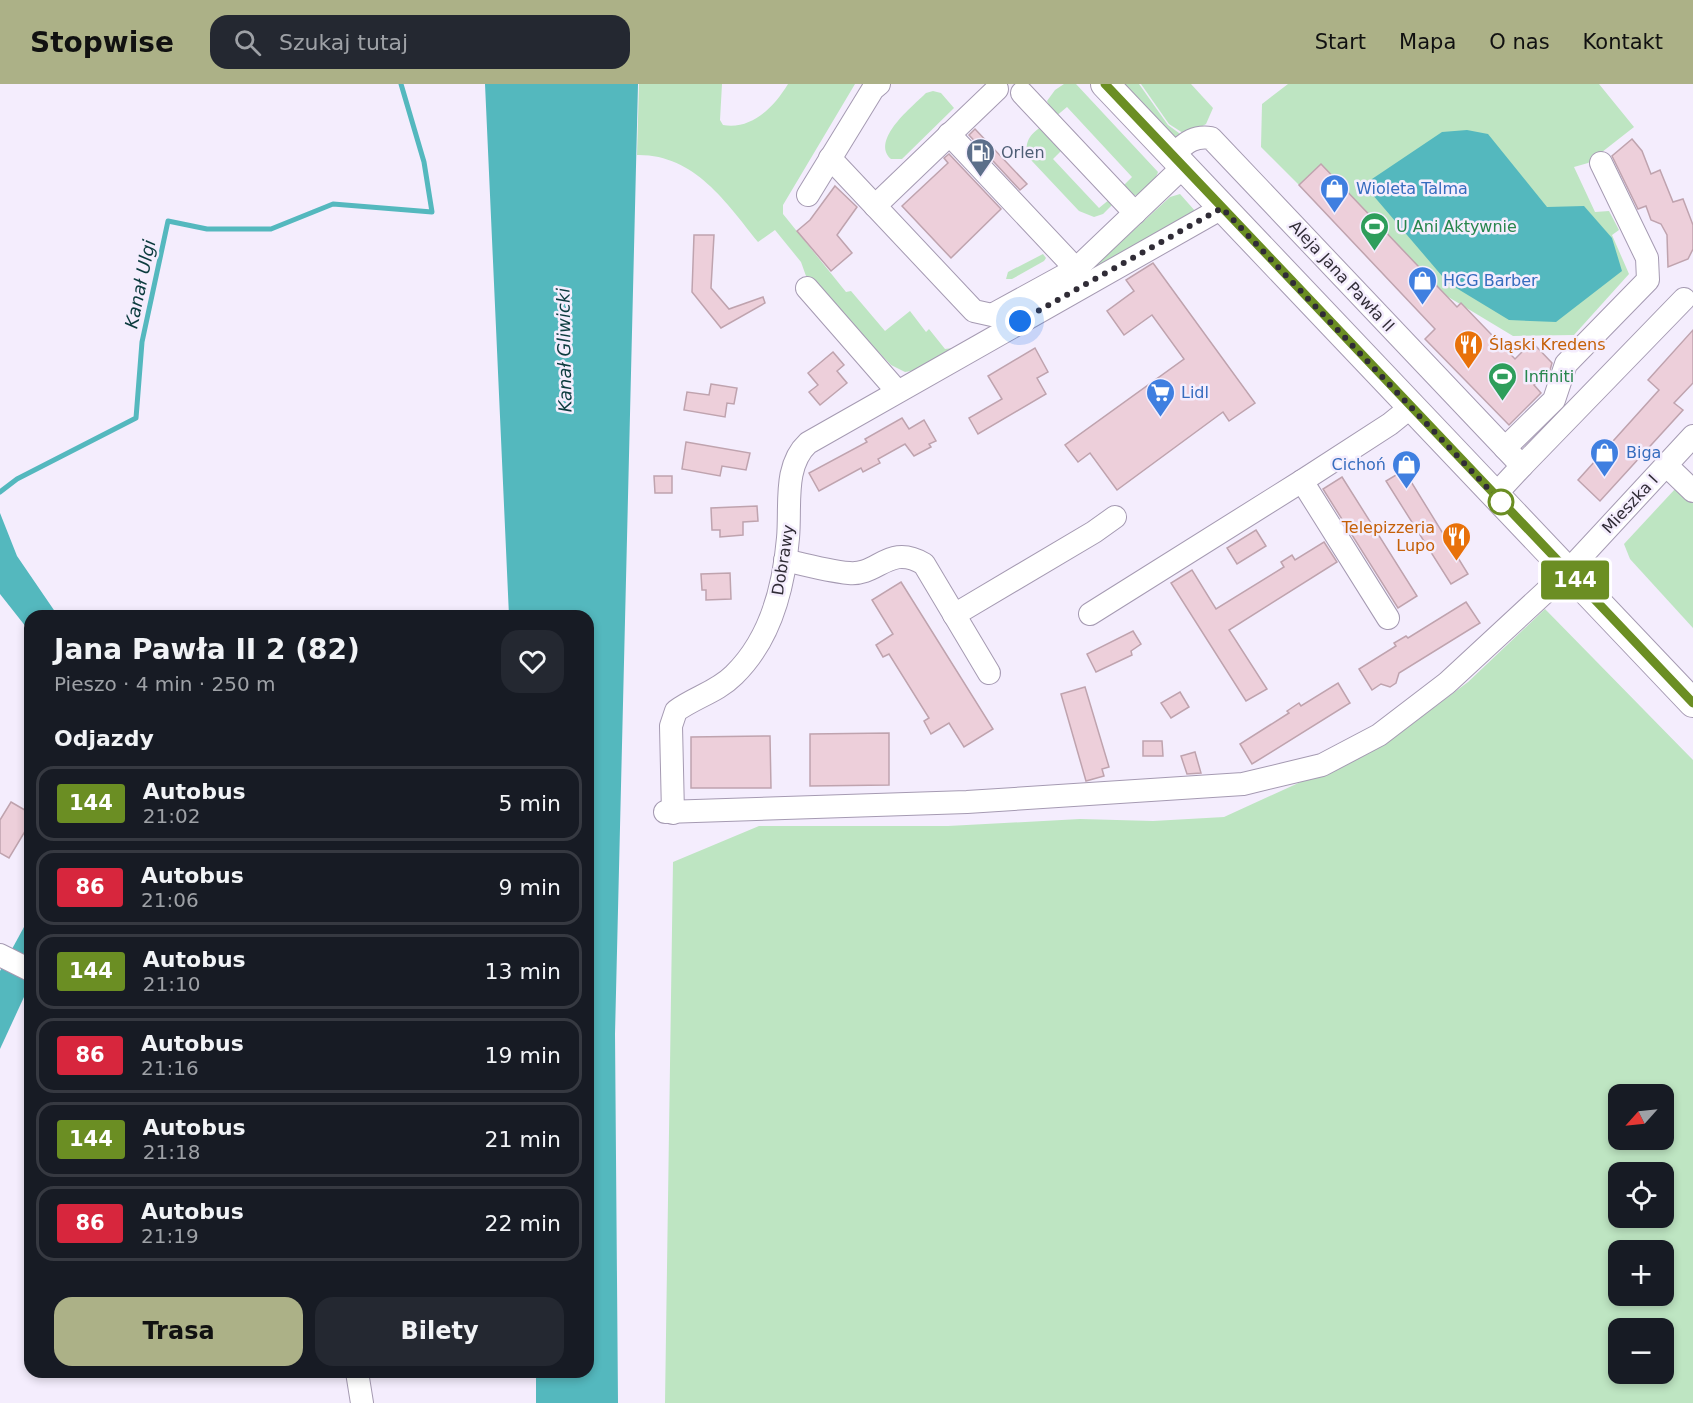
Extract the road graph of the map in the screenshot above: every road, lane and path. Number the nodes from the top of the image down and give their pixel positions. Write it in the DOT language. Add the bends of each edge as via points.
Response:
graph roads {
  1 [pos="879,84"];
  2 [pos="1105,84"];
  3 [pos="989,86"];
  4 [pos="1026,89"];
  5 [pos="950,134"];
  6 [pos="830,158"];
  7 [pos="1178,161"];
  8 [pos="1601,163"];
  9 [pos="808,195"];
  10 [pos="875,206"];
  11 [pos="1222,208"];
  12 [pos="1134,213"];
  13 [pos="1076,269"];
  14 [pos="807,288"];
  15 [pos="1684,299"];
  16 [pos="897,391"];
  17 [pos="1411,407"];
  18 [pos="1693,436"];
  19 [pos="1505,448"];
  20 [pos="1666,465"];
  21 [pos="1522,466"];
  22 [pos="1302,481"];
  23 [pos="1693,491"];
  24 [pos="1495,495"];
  25 [pos="1115,517"];
  26 [pos="785,560"];
  27 [pos="1567,572"];
  28 [pos="1090,614"];
  29 [pos="954,615"];
  30 [pos="1388,618"];
  31 [pos="989,672"];
  32 [pos="1693,703"];
  33 [pos="669,813"];
  34 [pos="0,954"];
  35 [pos="24,967"];
  36 [pos="358,1378"];
  37 [pos="362,1403"];
  1 -- 6 [label="street"];
  2 -- 7 [label="main road"];
  3 -- 4 [label="street" via="1018,95"];
  3 -- 5 [label="street"];
  4 -- 12 [label="street"];
  5 -- 10 [label="street"];
  5 -- 13 [label="street"];
  6 -- 9 [label="street"];
  6 -- 10 [label="street"];
  7 -- 11 [label="main road"];
  7 -- 12 [label="street"];
  7 -- 19 [label="street, Aleja Jana Pawła II" via="1188,141 1201,136 1211,138"];
  8 -- 19 [label="street" via="1647,258 1648,280 1566,364 1554,400"];
  10 -- 13 [label="street" via="974,311 992,315"];
  11 -- 16 [label="street"];
  11 -- 17 [label="main road"];
  12 -- 13 [label="street"];
  14 -- 16 [label="street"];
  15 -- 21 [label="street"];
  16 -- 26 [label="street, Dobrawy" via="796,454"];
  17 -- 22 [label="street"];
  17 -- 24 [label="main road"];
  18 -- 20 [label="street, Mieszka I"];
  19 -- 21 [label="street, Aleja Jana Pawła II"];
  20 -- 23 [label="street"];
  20 -- 27 [label="street, Mieszka I"];
  21 -- 24 [label="street"];
  22 -- 28 [label="street"];
  22 -- 30 [label="street"];
  24 -- 27 [label="main road"];
  25 -- 29 [label="street"];
  26 -- 29 [label="street" via="852,574 899,556 912,557 924,564"];
  26 -- 33 [label="street, Dobrawy" via="782,585 768,626 752,654 720,688 676,711 671,726"];
  27 -- 32 [label="main road"];
  27 -- 33 [label="street, Mieszka I" via="1447,683 1379,735 1323,765 1287,775 1243,784 967,802"];
  29 -- 31 [label="street"];
  34 -- 35 [label="street"];
  36 -- 37 [label="street"];
}
